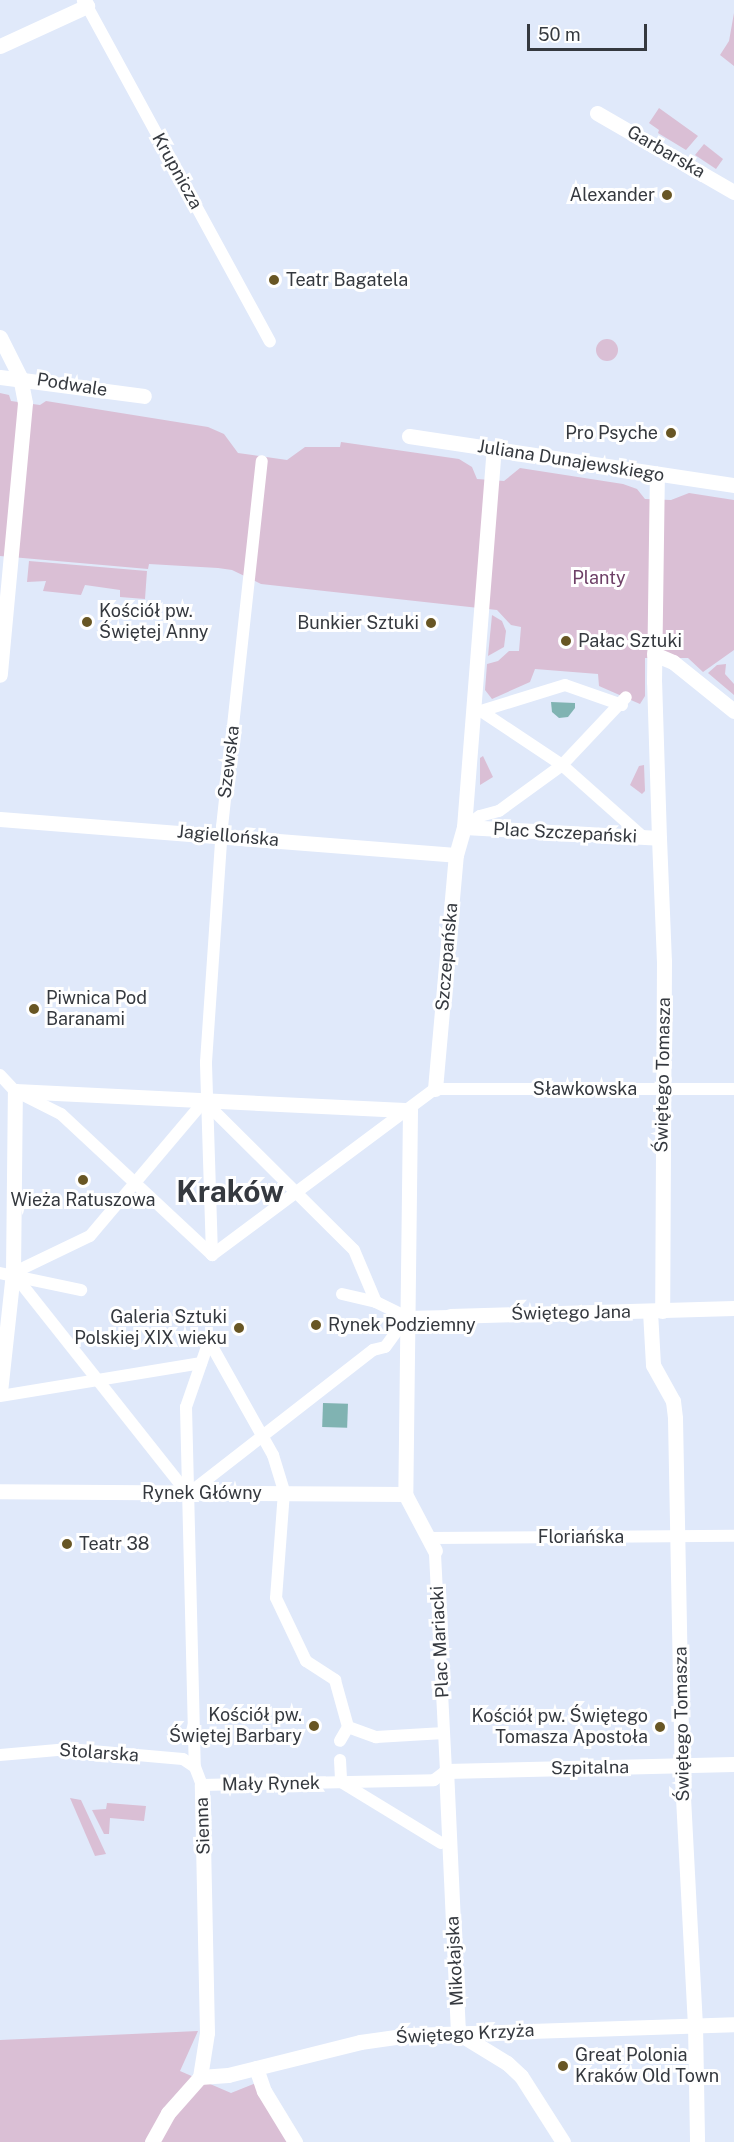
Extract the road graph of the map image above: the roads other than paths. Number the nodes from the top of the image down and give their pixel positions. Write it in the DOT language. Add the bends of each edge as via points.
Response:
graph roads {
  1 [pos="86,3"];
  2 [pos="0,46"];
  3 [pos="597,112"];
  4 [pos="734,192"];
  5 [pos="0,338"];
  6 [pos="270,341"];
  7 [pos="0,377"];
  8 [pos="20,377"];
  9 [pos="144,396"];
  10 [pos="409,436"];
  11 [pos="494,449"];
  12 [pos="262,461"];
  13 [pos="657,474"];
  14 [pos="734,485"];
  15 [pos="654,654"];
  16 [pos="0,675"];
  17 [pos="734,711"];
  18 [pos="562,765"];
  19 [pos="0,819"];
  20 [pos="464,827"];
  21 [pos="223,834"];
  22 [pos="643,837"];
  23 [pos="659,838"];
  24 [pos="456,855"];
  25 [pos="0,1075"];
  26 [pos="443,1089"];
  27 [pos="734,1089"];
  28 [pos="664,1090"];
  29 [pos="15,1091"];
  30 [pos="204,1101"];
  31 [pos="410,1110"];
  32 [pos="134,1184"];
  33 [pos="296,1193"];
  34 [pos="212,1255"];
  35 [pos="6,1273"];
  36 [pos="81,1290"];
  37 [pos="342,1294"];
  38 [pos="376,1302"];
  39 [pos="734,1308"];
  40 [pos="656,1311"];
  41 [pos="450,1316"];
  42 [pos="407,1317"];
  43 [pos="201,1363"];
  44 [pos="0,1394"];
  45 [pos="262,1436"];
  46 [pos="0,1491"];
  47 [pos="284,1492"];
  48 [pos="188,1494"];
  49 [pos="405,1494"];
  50 [pos="680,1536"];
  51 [pos="734,1536"];
  52 [pos="432,1545"];
  53 [pos="348,1727"];
  54 [pos="444,1733"];
  55 [pos="340,1741"];
  56 [pos="0,1755"];
  57 [pos="340,1760"];
  58 [pos="734,1764"];
  59 [pos="682,1766"];
  60 [pos="195,1767"];
  61 [pos="446,1771"];
  62 [pos="341,1782"];
  63 [pos="202,1785"];
  64 [pos="441,1843"];
  65 [pos="695,2024"];
  66 [pos="734,2024"];
  67 [pos="458,2033"];
  68 [pos="256,2068"];
  69 [pos="200,2077"];
  70 [pos="152,2142"];
  71 [pos="295,2142"];
  72 [pos="563,2142"];
  73 [pos="697,2142"];
  1 -- 2 [label="street"];
  1 -- 6 [label="street, Krupnicza"];
  3 -- 4 [label="street, Garbarska"];
  5 -- 8 [label="street"];
  7 -- 8 [label="street, Podwale"];
  8 -- 9 [label="street, Podwale"];
  8 -- 16 [label="street" via="25,403"];
  10 -- 11 [label="street, Juliana Dunajewskiego"];
  11 -- 13 [label="street, Juliana Dunajewskiego"];
  11 -- 20 [label="street"];
  12 -- 21 [label="street, Szewska"];
  13 -- 14 [label="street, Juliana Dunajewskiego"];
  13 -- 15 [label="street"];
  15 -- 17 [label="street" via="673,662"];
  15 -- 23 [label="street, Plac Szczepański"];
  18 -- 18 [label="street" via="481,711 565,685 624,701"];
  18 -- 20 [label="street" via="499,811 480,816"];
  18 -- 22 [label="street"];
  19 -- 21 [label="street, Jagiellońska"];
  20 -- 22 [label="street, Plac Szczepański"];
  20 -- 24 [label="street, Szczepańska"];
  21 -- 24 [label="street, Jagiellońska"];
  21 -- 30 [label="street, Szewska"];
  22 -- 23 [label="street, Plac Szczepański"];
  23 -- 28 [label="street, Świętego Tomasza"];
  24 -- 26 [label="street, Szczepańska"];
  25 -- 29 [label="street"];
  26 -- 28 [label="street, Sławkowska"];
  26 -- 31 [label="street"];
  27 -- 28 [label="street, Sławkowska"];
  28 -- 40 [label="street, Świętego Tomasza"];
  29 -- 30 [label="street"];
  29 -- 32 [label="street" via="61,1114"];
  29 -- 35 [label="street"];
  30 -- 31 [label="street"];
  30 -- 32 [label="street"];
  30 -- 33 [label="street"];
  30 -- 34 [label="street, Szewska"];
  31 -- 33 [label="street"];
  31 -- 42 [label="street"];
  32 -- 34 [label="street"];
  32 -- 35 [label="street" via="90,1236"];
  33 -- 34 [label="street"];
  33 -- 38 [label="street" via="354,1250"];
  35 -- 36 [label="street"];
  35 -- 44 [label="street"];
  35 -- 48 [label="street"];
  37 -- 38 [label="street"];
  38 -- 42 [label="street"];
  39 -- 40 [label="street, Świętego Jana"];
  40 -- 41 [label="street, Świętego Jana"];
  40 -- 50 [label="street, Świętego Tomasza" via="653,1365 674,1405"];
  41 -- 42 [label="street, Świętego Jana"];
  42 -- 45 [label="street" via="385,1347 373,1350"];
  42 -- 49 [label="street"];
  43 -- 44 [label="street"];
  43 -- 45 [label="street, Sienna" via="209,1341"];
  43 -- 48 [label="street, Sienna" via="186,1407"];
  45 -- 47 [label="street" via="273,1455"];
  45 -- 48 [label="street"];
  46 -- 48 [label="street, Rynek Główny"];
  47 -- 48 [label="street, Rynek Główny"];
  47 -- 49 [label="street, Rynek Główny"];
  47 -- 53 [label="street" via="276,1598 306,1661 335,1680"];
  48 -- 60 [label="street, Sienna"];
  49 -- 52 [label="street"];
  50 -- 51 [label="street, Floriańska"];
  50 -- 52 [label="street, Floriańska"];
  50 -- 59 [label="street, Świętego Tomasza"];
  52 -- 54 [label="street, Plac Mariacki"];
  53 -- 54 [label="street" via="376,1737"];
  53 -- 55 [label="street"];
  54 -- 61 [label="street, Plac Mariacki"];
  56 -- 60 [label="street, Stolarska" via="69,1749 183,1759"];
  57 -- 62 [label="street, Mały Rynek"];
  58 -- 59 [label="street, Szpitalna"];
  59 -- 61 [label="street, Szpitalna"];
  59 -- 65 [label="street, Świętego Tomasza"];
  60 -- 63 [label="street, Sienna"];
  61 -- 62 [label="street, Mały Rynek" via="434,1780"];
  61 -- 67 [label="street, Mikołajska"];
  62 -- 63 [label="street, Mały Rynek"];
  62 -- 64 [label="street"];
  63 -- 69 [label="street, Sienna" via="207,2033"];
  65 -- 66 [label="street, Świętego Krzyża"];
  65 -- 67 [label="street, Świętego Krzyża"];
  65 -- 73 [label="street, Świętego Tomasza"];
  67 -- 68 [label="street, Świętego Krzyża" via="360,2042"];
  67 -- 72 [label="street" via="521,2076"];
  68 -- 69 [label="street, Świętego Krzyża"];
  68 -- 71 [label="street" via="264,2091"];
  69 -- 70 [label="street" via="168,2113"];
}
